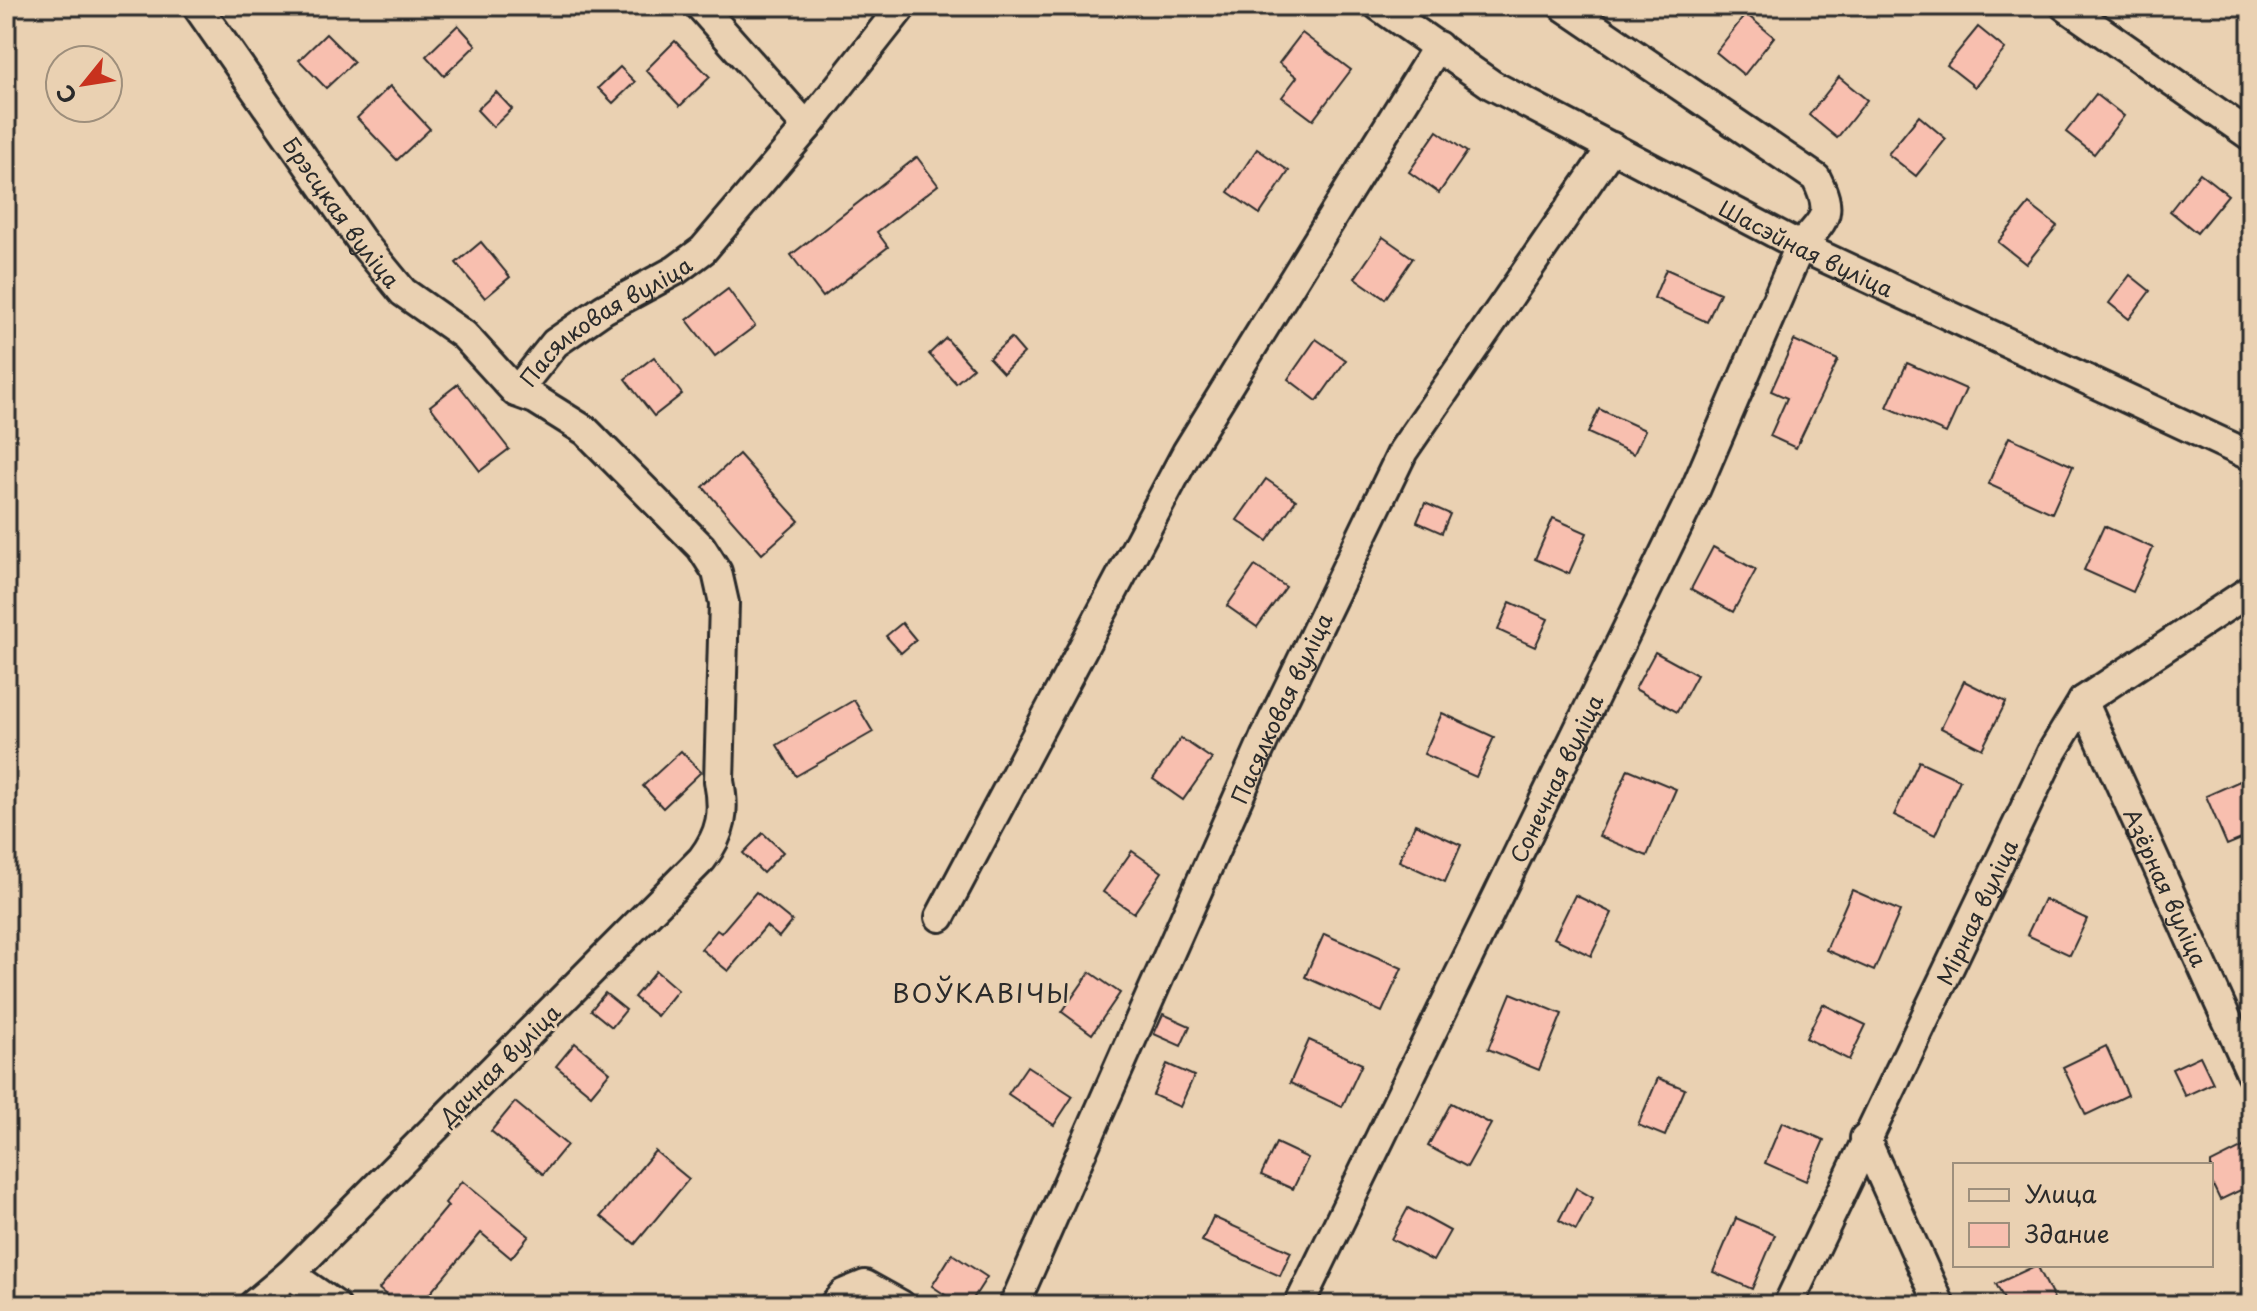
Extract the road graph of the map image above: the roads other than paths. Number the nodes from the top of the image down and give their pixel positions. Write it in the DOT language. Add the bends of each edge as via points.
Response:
graph roads {
  1 [pos="197,6"];
  2 [pos="700,6"];
  3 [pos="902,6"];
  4 [pos="1379,6"];
  5 [pos="1563,6"];
  6 [pos="2065,6"];
  7 [pos="1438,46"];
  8 [pos="807,127"];
  9 [pos="2251,136"];
  10 [pos="1612,147"];
  11 [pos="1800,246"];
  12 [pos="516,392"];
  13 [pos="2251,456"];
  14 [pos="2251,590"];
  15 [pos="2083,701"];
  16 [pos="725,810"];
  17 [pos="940,917"];
  18 [pos="2251,1073"];
  19 [pos="1865,1138"];
  20 [pos="290,1274"];
  21 [pos="253,1305"];
  22 [pos="335,1305"];
  23 [pos="834,1305"];
  24 [pos="901,1305"];
  25 [pos="1014,1305"];
  26 [pos="1299,1305"];
  27 [pos="1788,1305"];
  28 [pos="1940,1305"];
  1 -- 12 [label="street, Брэсцкая вуліца" via="362,242 403,292 464,335"];
  2 -- 8 [label="street"];
  3 -- 8 [label="street, Пасялковая вуліца"];
  4 -- 7 [label="street, Шасэйная вуліца"];
  5 -- 11 [label="street, Сонечная вуліца" via="1816,178 1827,200 1826,218"];
  6 -- 9 [label="street"];
  7 -- 10 [label="street, Шасэйная вуліца" via="1492,85"];
  7 -- 17 [label="street" via="1187,452"];
  8 -- 12 [label="street, Пасялковая вуліца" via="703,250 555,343"];
  10 -- 11 [label="street, Шасэйная вуліца"];
  10 -- 25 [label="street, Пасялковая вуліца" via="1403,451 1265,737"];
  11 -- 13 [label="street, Шасэйная вуліца"];
  11 -- 26 [label="street, Сонечная вуліца" via="1696,488"];
  12 -- 16 [label="street, Пасялковая вуліца" via="586,431 701,547 717,572 724,603 719,781"];
  14 -- 15 [label="street, Мірная вуліца"];
  15 -- 18 [label="street, Азёрная вуліца"];
  15 -- 19 [label="street, Мірная вуліца" via="2052,752"];
  16 -- 20 [label="street, Дачная вуліца" via="716,841 702,859"];
  19 -- 27 [label="street, Мірная вуліца"];
  19 -- 28 [label="street"];
  20 -- 21 [label="street, Дачная вуліца"];
  20 -- 22 [label="street"];
  23 -- 24 [label="street" via="843,1294 865,1285"];
}
